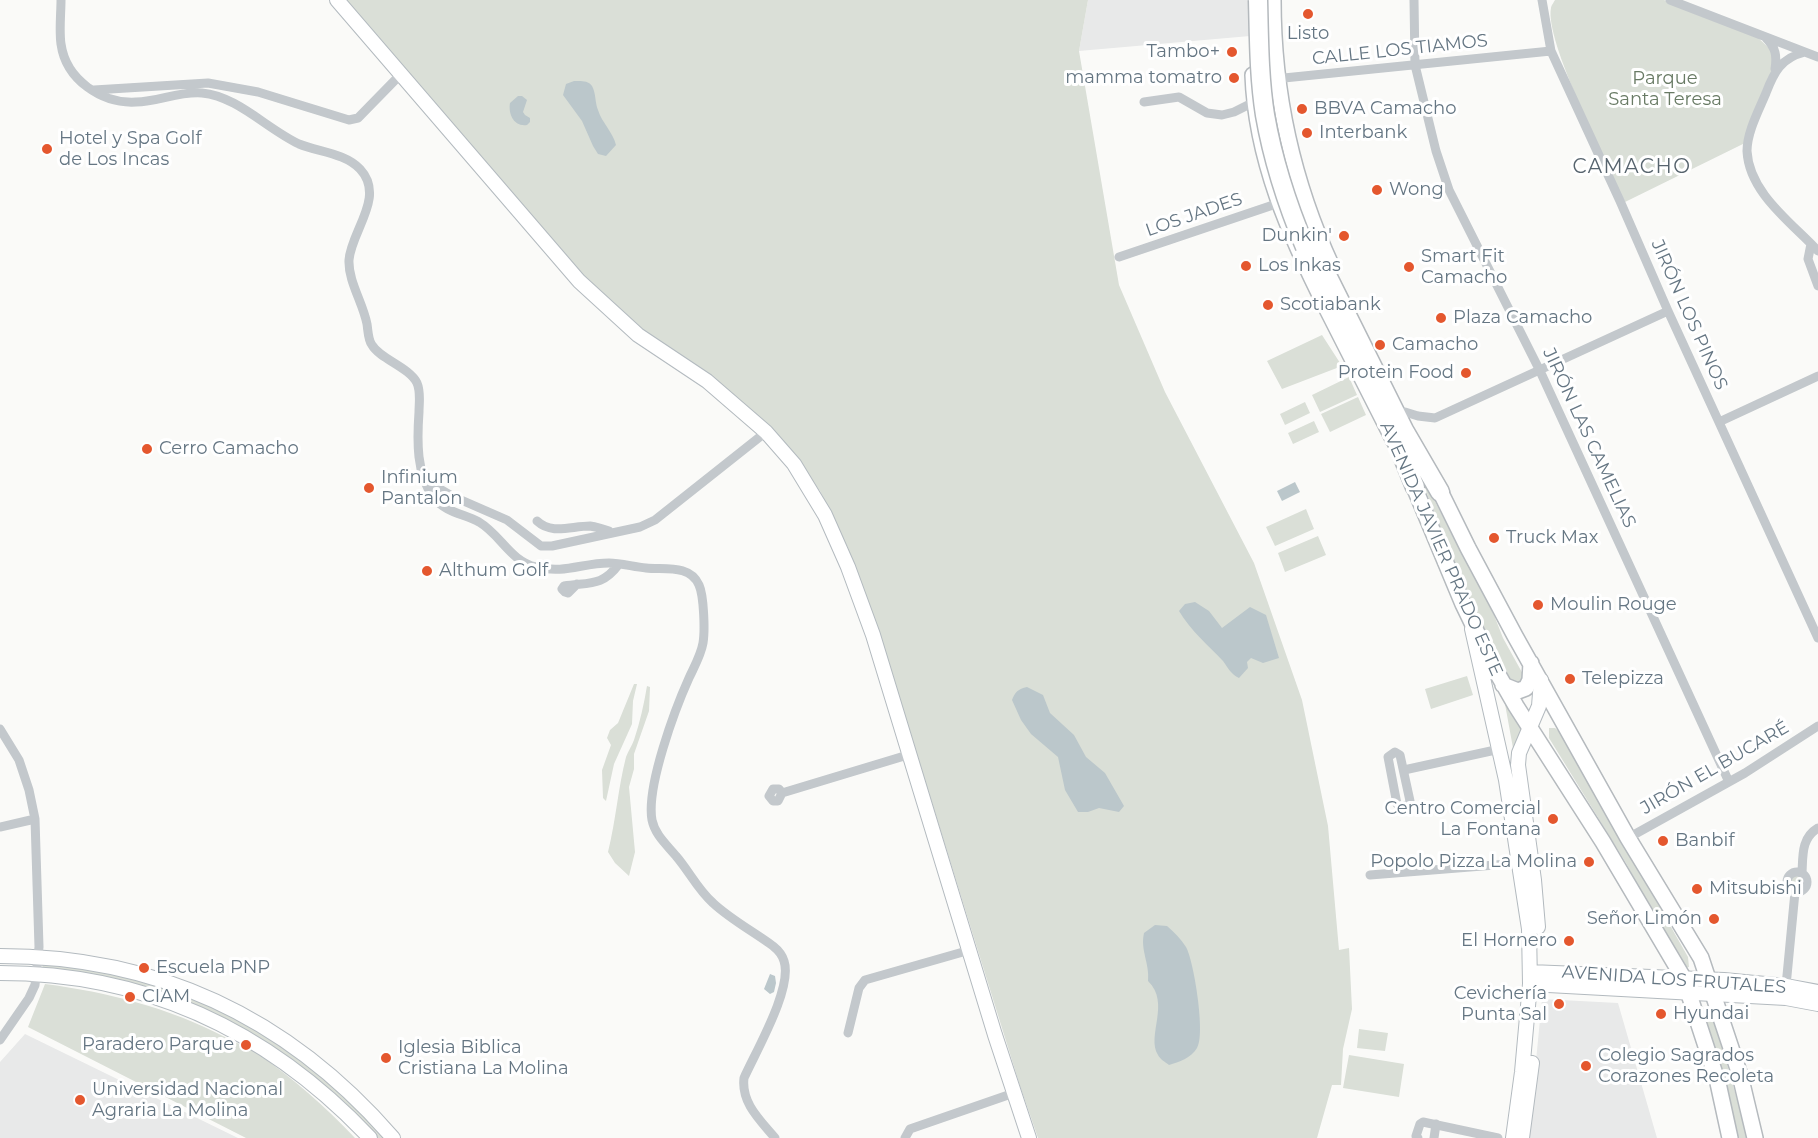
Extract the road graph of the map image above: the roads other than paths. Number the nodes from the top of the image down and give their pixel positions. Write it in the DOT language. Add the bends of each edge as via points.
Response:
graph roads {
  1 [pos="61,0"];
  2 [pos="337,0"];
  3 [pos="1251,0"];
  4 [pos="1258,0"];
  5 [pos="1268,0"];
  6 [pos="1273,0"];
  7 [pos="1414,0"];
  8 [pos="1670,0"];
  9 [pos="1543,1"];
  10 [pos="1764,35"];
  11 [pos="1551,51"];
  12 [pos="1805,51"];
  13 [pos="1818,57"];
  14 [pos="1415,65"];
  15 [pos="1775,71"];
  16 [pos="1253,73"];
  17 [pos="401,74"];
  18 [pos="1278,79"];
  19 [pos="94,90"];
  20 [pos="1144,102"];
  21 [pos="1254,102"];
  22 [pos="1279,203"];
  23 [pos="1816,244"];
  24 [pos="1308,245"];
  25 [pos="1119,257"];
  26 [pos="1818,286"];
  27 [pos="1668,311"];
  28 [pos="1540,371"];
  29 [pos="1818,376"];
  30 [pos="1405,412"];
  31 [pos="1719,422"];
  32 [pos="766,432"];
  33 [pos="425,480"];
  34 [pos="1415,487"];
  35 [pos="1440,492"];
  36 [pos="537,521"];
  37 [pos="611,532"];
  38 [pos="619,564"];
  39 [pos="577,584"];
  40 [pos="1470,621"];
  41 [pos="1818,638"];
  42 [pos="1531,663"];
  43 [pos="1540,680"];
  44 [pos="1503,685"];
  45 [pos="1818,726"];
  46 [pos="0,729"];
  47 [pos="1531,729"];
  48 [pos="1500,749"];
  49 [pos="910,754"];
  50 [pos="1404,770"];
  51 [pos="1729,782"];
  52 [pos="782,794"];
  53 [pos="34,819"];
  54 [pos="0,827"];
  55 [pos="1816,831"];
  56 [pos="1628,838"];
  57 [pos="1520,863"];
  58 [pos="1802,873"];
  59 [pos="1370,875"];
  60 [pos="1795,892"];
  61 [pos="970,950"];
  62 [pos="0,956"];
  63 [pos="39,956"];
  64 [pos="0,973"];
  65 [pos="37,973"];
  66 [pos="1534,978"];
  67 [pos="1686,986"];
  68 [pos="1786,986"];
  69 [pos="1711,987"];
  70 [pos="1818,992"];
  71 [pos="1818,1004"];
  72 [pos="848,1033"];
  73 [pos="0,1040"];
  74 [pos="1014,1093"];
  75 [pos="1436,1124"];
  76 [pos="370,1138"];
  77 [pos="393,1138"];
  78 [pos="775,1138"];
  79 [pos="905,1138"];
  80 [pos="1029,1138"];
  81 [pos="1418,1138"];
  82 [pos="1434,1138"];
  83 [pos="1498,1138"];
  84 [pos="1513,1138"];
  85 [pos="1522,1138"];
  86 [pos="1730,1138"];
  87 [pos="1755,1138"];
  1 -- 19 [label="street" via="61,45 68,66"];
  2 -- 17 [label="main road"];
  3 -- 16 [label="main road, AVENIDA JAVIER PRADO ESTE"];
  4 -- 24 [label="highway, bridge" via="1268,130 1284,192"];
  5 -- 24 [label="highway" via="1279,134"];
  6 -- 18 [label="main road, AVENIDA JAVIER PRADO ESTE"];
  7 -- 14 [label="street, JIRÓN LAS CAMELIAS"];
  8 -- 10 [label="street"];
  9 -- 11 [label="street, JIRÓN LOS PINOS"];
  10 -- 12 [label="street"];
  10 -- 15 [label="street" via="1777,58"];
  11 -- 14 [label="street, CALLE LOS TIAMOS"];
  11 -- 27 [label="street, JIRÓN LOS PINOS"];
  12 -- 13 [label="street"];
  12 -- 15 [label="street" via="1794,54"];
  14 -- 18 [label="street, CALLE LOS TIAMOS"];
  14 -- 28 [label="street, JIRÓN LAS CAMELIAS" via="1449,189"];
  15 -- 23 [label="street" via="1748,141 1750,168 1757,186"];
  16 -- 18 [label="street, CALLE LOS TIAMOS" via="1264,79"];
  16 -- 21 [label="main road, AVENIDA JAVIER PRADO ESTE"];
  17 -- 19 [label="street" via="358,118 349,120 258,92 208,83"];
  17 -- 32 [label="main road" via="600,302 638,335 707,381"];
  18 -- 30 [label="main road, AVENIDA JAVIER PRADO ESTE" via="1293,159 1311,218"];
  19 -- 33 [label="street" via="103,97 139,103 188,93 220,97 302,145 355,164 364,174 369,187 368,207 351,249 351,273 372,346 416,381 420,391 418,434"];
  20 -- 21 [label="street" via="1179,97 1208,113 1222,115"];
  21 -- 22 [label="main road, AVENIDA JAVIER PRADO ESTE"];
  22 -- 25 [label="street, LOS JADES"];
  22 -- 34 [label="main road, AVENIDA JAVIER PRADO ESTE" via="1306,268"];
  23 -- 26 [label="street" via="1808,259"];
  24 -- 34 [label="highway"];
  24 -- 35 [label="highway"];
  27 -- 28 [label="street"];
  27 -- 31 [label="street, JIRÓN LOS PINOS"];
  28 -- 30 [label="street" via="1435,418"];
  28 -- 51 [label="street, JIRÓN LAS CAMELIAS"];
  29 -- 31 [label="street"];
  30 -- 35 [label="main road, AVENIDA JAVIER PRADO ESTE"];
  31 -- 41 [label="street, JIRÓN LOS PINOS"];
  32 -- 37 [label="street" via="655,520"];
  32 -- 49 [label="main road" via="794,464 825,515 873,635"];
  33 -- 37 [label="street" via="507,520 541,546"];
  33 -- 38 [label="street" via="436,501 490,530 514,557 531,566 570,570"];
  34 -- 40 [label="main road, AVENIDA JAVIER PRADO ESTE"];
  35 -- 42 [label="main road, AVENIDA JAVIER PRADO ESTE"];
  36 -- 37 [label="street" via="552,529 591,526"];
  38 -- 39 [label="street" via="599,583"];
  38 -- 78 [label="street" via="677,569 698,581 703,642 654,780 652,823 713,904 773,946 784,962 783,992 743,1086 747,1102"];
  40 -- 44 [label="main road, AVENIDA JAVIER PRADO ESTE"];
  40 -- 48 [label="main road"];
  42 -- 43 [label="main road, AVENIDA JAVIER PRADO ESTE"];
  42 -- 44 [label="main road" via="1526,688 1518,691"];
  43 -- 47 [label="main road" via="1539,706"];
  43 -- 56 [label="main road, AVENIDA JAVIER PRADO ESTE"];
  44 -- 47 [label="main road, AVENIDA JAVIER PRADO ESTE"];
  45 -- 51 [label="street, JIRÓN EL BUCARÉ"];
  46 -- 53 [label="street" via="19,760"];
  47 -- 66 [label="main road" via="1518,765 1538,923"];
  47 -- 67 [label="main road, AVENIDA JAVIER PRADO ESTE" via="1609,852"];
  48 -- 50 [label="street"];
  48 -- 57 [label="main road"];
  49 -- 52 [label="street"];
  49 -- 61 [label="main road"];
  50 -- 50 [label="street" via="1400,755 1390,754 1388,764 1400,806 1410,801"];
  51 -- 56 [label="street, JIRÓN EL BUCARÉ"];
  53 -- 54 [label="street"];
  53 -- 63 [label="street"];
  55 -- 58 [label="street" via="1804,844"];
  56 -- 69 [label="main road, AVENIDA JAVIER PRADO ESTE" via="1697,951"];
  57 -- 59 [label="street"];
  57 -- 66 [label="main road"];
  58 -- 60 [label="street" via="1807,884 1804,890"];
  58 -- 60 [label="street" via="1793,873 1787,880"];
  60 -- 68 [label="street"];
  61 -- 72 [label="street" via="865,980 859,988"];
  61 -- 74 [label="main road"];
  62 -- 63 [label="main road"];
  63 -- 65 [label="street"];
  63 -- 77 [label="main road" via="83,960 138,973 241,1014 316,1064"];
  64 -- 65 [label="main road"];
  65 -- 73 [label="street" via="29,998"];
  65 -- 76 [label="main road" via="123,987 172,1002 215,1022 289,1066"];
  66 -- 67 [label="main road, AVENIDA LOS FRUTALES"];
  66 -- 84 [label="main road"];
  66 -- 85 [label="main road" via="1530,1086"];
  67 -- 69 [label="main road, AVENIDA LOS FRUTALES"];
  67 -- 86 [label="main road, AVENIDA JAVIER PRADO ESTE" via="1718,1083"];
  68 -- 69 [label="main road, AVENIDA LOS FRUTALES"];
  68 -- 70 [label="main road, AVENIDA LOS FRUTALES"];
  69 -- 71 [label="main road, AVENIDA LOS FRUTALES"];
  69 -- 87 [label="main road, AVENIDA JAVIER PRADO ESTE" via="1740,1075"];
  74 -- 79 [label="street" via="910,1129"];
  74 -- 80 [label="main road"];
  75 -- 81 [label="street" via="1421,1123"];
  75 -- 82 [label="street"];
  75 -- 83 [label="street"];
}
